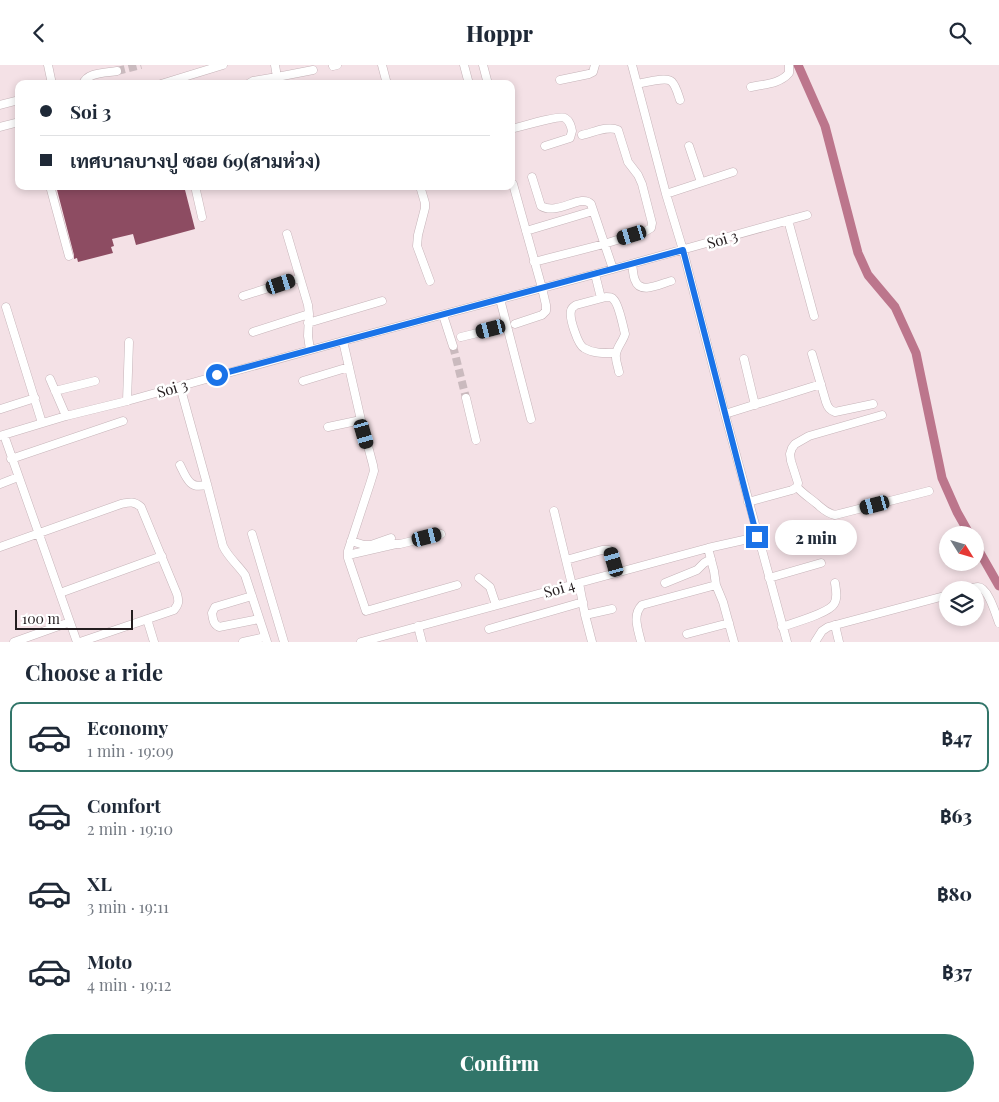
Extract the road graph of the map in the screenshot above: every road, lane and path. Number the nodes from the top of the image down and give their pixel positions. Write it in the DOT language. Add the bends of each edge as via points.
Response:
graph roads {
  1 [pos="48,65"];
  2 [pos="223,65"];
  3 [pos="275,65"];
  4 [pos="382,65"];
  5 [pos="464,65"];
  6 [pos="483,65"];
  7 [pos="594,65"];
  8 [pos="632,65"];
  9 [pos="789,65"];
  10 [pos="313,70"];
  11 [pos="117,71"];
  12 [pos="277,77"];
  13 [pos="51,80"];
  14 [pos="85,80"];
  15 [pos="186,80"];
  16 [pos="260,80"];
  17 [pos="386,80"];
  18 [pos="468,80"];
  19 [pos="487,80"];
  20 [pos="560,80"];
  21 [pos="637,84"];
  22 [pos="751,87"];
  23 [pos="680,100"];
  24 [pos="15,101"];
  25 [pos="0,105"];
  26 [pos="15,122"];
  27 [pos="0,127"];
  28 [pos="515,128"];
  29 [pos="582,135"];
  30 [pos="545,146"];
  31 [pos="689,146"];
  32 [pos="733,172"];
  33 [pos="532,177"];
  34 [pos="701,183"];
  35 [pos="51,190"];
  36 [pos="195,190"];
  37 [pos="421,190"];
  38 [pos="515,190"];
  39 [pos="666,193"];
  40 [pos="593,211"];
  41 [pos="807,215"];
  42 [pos="202,217"];
  43 [pos="788,220"];
  44 [pos="526,231"];
  45 [pos="287,234"];
  46 [pos="604,244"];
  47 [pos="683,250"];
  48 [pos="69,256"];
  49 [pos="534,263"];
  50 [pos="632,264"];
  51 [pos="613,269"];
  52 [pos="594,274"];
  53 [pos="300,278"];
  54 [pos="430,281"];
  55 [pos="671,281"];
  56 [pos="542,288"];
  57 [pos="243,296"];
  58 [pos="601,298"];
  59 [pos="500,299"];
  60 [pos="382,301"];
  61 [pos="6,307"];
  62 [pos="309,314"];
  63 [pos="443,315"];
  64 [pos="814,316"];
  65 [pos="308,323"];
  66 [pos="515,324"];
  67 [pos="506,326"];
  68 [pos="253,332"];
  69 [pos="461,337"];
  70 [pos="129,341"];
  71 [pos="343,341"];
  72 [pos="453,346"];
  73 [pos="310,349"];
  74 [pos="616,353"];
  75 [pos="812,354"];
  76 [pos="744,359"];
  77 [pos="349,367"];
  78 [pos="619,372"];
  79 [pos="50,379"];
  80 [pos="95,381"];
  81 [pos="303,381"];
  82 [pos="821,384"];
  83 [pos="180,386"];
  84 [pos="55,391"];
  85 [pos="35,398"];
  86 [pos="466,398"];
  87 [pos="127,401"];
  88 [pos="873,404"];
  89 [pos="755,405"];
  90 [pos="1,409"];
  91 [pos="725,414"];
  92 [pos="882,415"];
  93 [pos="66,416"];
  94 [pos="531,419"];
  95 [pos="361,420"];
  96 [pos="124,421"];
  97 [pos="42,423"];
  98 [pos="328,427"];
  99 [pos="2,436"];
  100 [pos="476,440"];
  101 [pos="12,459"];
  102 [pos="180,465"];
  103 [pos="18,477"];
  104 [pos="0,484"];
  105 [pos="207,484"];
  106 [pos="797,487"];
  107 [pos="929,491"];
  108 [pos="748,503"];
  109 [pos="554,511"];
  110 [pos="39,533"];
  111 [pos="252,534"];
  112 [pos="441,534"];
  113 [pos="757,537"];
  114 [pos="391,539"];
  115 [pos="351,541"];
  116 [pos="0,547"];
  117 [pos="708,548"];
  118 [pos="348,555"];
  119 [pos="162,556"];
  120 [pos="711,559"];
  121 [pos="566,561"];
  122 [pos="821,563"];
  123 [pos="616,573"];
  124 [pos="479,578"];
  125 [pos="769,578"];
  126 [pos="665,583"];
  127 [pos="835,583"];
  128 [pos="576,584"];
  129 [pos="457,585"];
  130 [pos="716,585"];
  131 [pos="984,590"];
  132 [pos="60,593"];
  133 [pos="252,596"];
  134 [pos="939,597"];
  135 [pos="583,602"];
  136 [pos="496,605"];
  137 [pos="612,609"];
  138 [pos="585,615"];
  139 [pos="148,619"];
  140 [pos="260,619"];
  141 [pos="70,622"];
  142 [pos="729,623"];
  143 [pos="999,623"];
  144 [pos="835,625"];
  145 [pos="418,626"];
  146 [pos="782,627"];
  147 [pos="489,629"];
  148 [pos="687,634"];
  149 [pos="266,639"];
  150 [pos="14,642"];
  151 [pos="79,642"];
  152 [pos="154,642"];
  153 [pos="243,642"];
  154 [pos="284,642"];
  155 [pos="361,642"];
  156 [pos="422,642"];
  157 [pos="592,642"];
  158 [pos="641,642"];
  159 [pos="734,642"];
  160 [pos="786,642"];
  161 [pos="815,642"];
  162 [pos="839,642"];
  1 -- 13 [label="street"];
  2 -- 15 [label="street"];
  3 -- 12 [label="street"];
  4 -- 17 [label="street"];
  5 -- 18 [label="street"];
  6 -- 19 [label="street"];
  7 -- 20 [label="street" via="593,72 589,74"];
  8 -- 21 [label="street"];
  9 -- 22 [label="street" via="790,73 780,81"];
  10 -- 12 [label="street"];
  11 -- 14 [label="street"];
  12 -- 16 [label="street"];
  21 -- 23 [label="street" via="669,79"];
  21 -- 39 [label="street"];
  24 -- 25 [label="street"];
  26 -- 27 [label="street"];
  28 -- 30 [label="street" via="563,117 570,122 570,138"];
  29 -- 46 [label="street" via="608,128 618,130 628,162 642,184 652,223 646,231"];
  31 -- 34 [label="street"];
  32 -- 34 [label="street"];
  33 -- 40 [label="street" via="545,208 554,209 586,200"];
  34 -- 39 [label="street"];
  35 -- 48 [label="street"];
  36 -- 42 [label="street"];
  37 -- 54 [label="street" via="425,208 417,246"];
  38 -- 44 [label="street"];
  39 -- 47 [label="street"];
  40 -- 44 [label="street"];
  40 -- 46 [label="street"];
  41 -- 43 [label="street, Soi 3"];
  43 -- 47 [label="street, Soi 3"];
  43 -- 64 [label="street"];
  44 -- 49 [label="street"];
  45 -- 53 [label="street"];
  46 -- 49 [label="street"];
  46 -- 51 [label="street"];
  47 -- 50 [label="street, Soi 3"];
  47 -- 91 [label="street"];
  49 -- 56 [label="street"];
  50 -- 51 [label="street, Soi 3"];
  50 -- 55 [label="street" via="635,281 642,288"];
  51 -- 52 [label="street, Soi 3"];
  52 -- 56 [label="street, Soi 3"];
  52 -- 58 [label="street"];
  53 -- 57 [label="street"];
  53 -- 62 [label="street"];
  56 -- 59 [label="street, Soi 3"];
  56 -- 66 [label="street" via="546,311"];
  58 -- 74 [label="street" via="610,297 617,304 625,334"];
  58 -- 74 [label="street" via="576,305 570,312 571,317 580,345 597,353"];
  59 -- 63 [label="street, Soi 3"];
  59 -- 67 [label="street"];
  60 -- 65 [label="street"];
  61 -- 85 [label="street"];
  62 -- 65 [label="street"];
  62 -- 68 [label="street"];
  63 -- 71 [label="street, Soi 3"];
  63 -- 72 [label="street"];
  65 -- 73 [label="street"];
  67 -- 69 [label="street"];
  67 -- 94 [label="street"];
  70 -- 87 [label="street"];
  71 -- 73 [label="street, Soi 3"];
  71 -- 77 [label="street"];
  73 -- 83 [label="street, Soi 3"];
  74 -- 78 [label="street"];
  75 -- 82 [label="street"];
  76 -- 89 [label="street"];
  77 -- 81 [label="street"];
  77 -- 95 [label="street"];
  79 -- 84 [label="street"];
  80 -- 84 [label="street"];
  82 -- 88 [label="street" via="828,407 835,412"];
  82 -- 89 [label="street"];
  83 -- 87 [label="street, Soi 3"];
  83 -- 105 [label="street"];
  84 -- 93 [label="street"];
  85 -- 90 [label="street"];
  85 -- 97 [label="street"];
  86 -- 100 [label="street"];
  87 -- 93 [label="street, Soi 3"];
  89 -- 91 [label="street"];
  91 -- 108 [label="street"];
  92 -- 106 [label="street" via="809,436 795,445 790,454"];
  93 -- 97 [label="street, Soi 3"];
  95 -- 98 [label="street"];
  95 -- 115 [label="street" via="374,471"];
  96 -- 101 [label="street"];
  97 -- 99 [label="street, Soi 3"];
  99 -- 101 [label="street"];
  101 -- 103 [label="street"];
  102 -- 105 [label="street" via="193,485 201,487"];
  103 -- 104 [label="street"];
  103 -- 110 [label="street"];
  105 -- 133 [label="street" via="223,546 245,575"];
  106 -- 107 [label="street" via="823,511 835,515"];
  106 -- 108 [label="street"];
  108 -- 113 [label="street"];
  109 -- 121 [label="street"];
  110 -- 116 [label="street"];
  110 -- 119 [label="street" via="131,502 141,507"];
  110 -- 132 [label="street"];
  111 -- 154 [label="street"];
  112 -- 118 [label="street"];
  113 -- 117 [label="street, Soi 4"];
  113 -- 125 [label="street"];
  114 -- 115 [label="street" via="371,545"];
  115 -- 118 [label="street"];
  117 -- 120 [label="street"];
  117 -- 123 [label="street, Soi 4"];
  118 -- 129 [label="street" via="366,611"];
  119 -- 132 [label="street"];
  119 -- 139 [label="street" via="179,601 174,610"];
  120 -- 126 [label="street" via="697,570"];
  120 -- 130 [label="street"];
  121 -- 123 [label="street" via="602,549 609,550"];
  121 -- 128 [label="street"];
  122 -- 125 [label="street"];
  123 -- 128 [label="street, Soi 4"];
  124 -- 136 [label="street" via="490,587"];
  125 -- 146 [label="street"];
  127 -- 146 [label="street" via="834,604 828,610"];
  128 -- 135 [label="street"];
  128 -- 136 [label="street, Soi 4"];
  130 -- 142 [label="street"];
  130 -- 158 [label="street" via="642,605 635,617"];
  131 -- 143 [label="street"];
  132 -- 141 [label="street"];
  133 -- 140 [label="street"];
  133 -- 140 [label="street" via="216,607 212,618 219,627"];
  134 -- 144 [label="street"];
  135 -- 138 [label="street"];
  135 -- 147 [label="street"];
  136 -- 145 [label="street, Soi 4"];
  137 -- 138 [label="street"];
  138 -- 157 [label="street"];
  139 -- 151 [label="street"];
  139 -- 152 [label="street"];
  140 -- 149 [label="street"];
  141 -- 150 [label="street"];
  141 -- 151 [label="street"];
  142 -- 148 [label="street"];
  142 -- 159 [label="street"];
  144 -- 161 [label="street" via="822,631"];
  144 -- 162 [label="street"];
  145 -- 155 [label="street, Soi 4"];
  145 -- 156 [label="street"];
  146 -- 160 [label="street"];
  149 -- 153 [label="street"];
}
